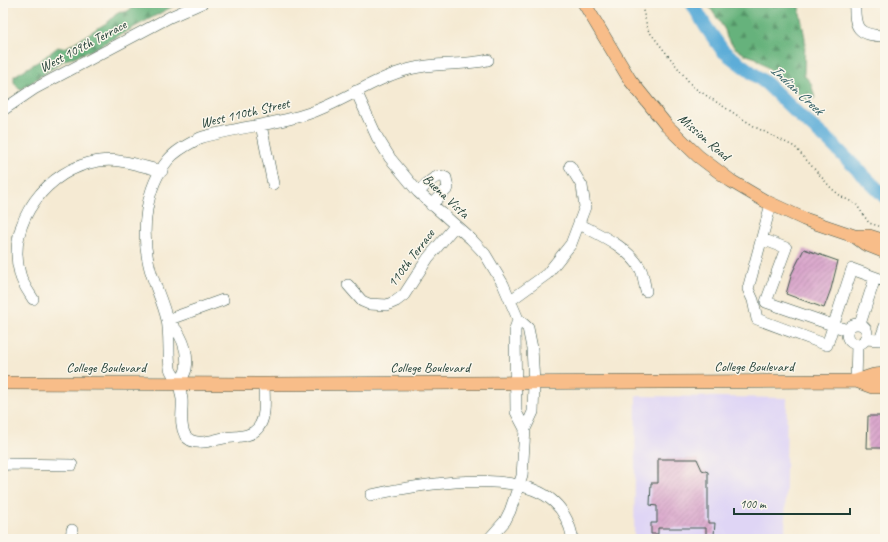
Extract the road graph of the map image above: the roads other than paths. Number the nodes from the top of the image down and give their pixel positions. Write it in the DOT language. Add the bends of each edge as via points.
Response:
graph roads {
  1 [pos="202,3"];
  2 [pos="584,3"];
  3 [pos="864,3"];
  4 [pos="855,8"];
  5 [pos="885,36"];
  6 [pos="488,60"];
  7 [pos="356,92"];
  8 [pos="3,110"];
  9 [pos="261,125"];
  10 [pos="570,166"];
  11 [pos="162,171"];
  12 [pos="273,184"];
  13 [pos="418,192"];
  14 [pos="771,204"];
  15 [pos="431,205"];
  16 [pos="579,224"];
  17 [pos="455,226"];
  18 [pos="854,236"];
  19 [pos="762,239"];
  20 [pos="885,241"];
  21 [pos="885,252"];
  22 [pos="880,279"];
  23 [pos="348,285"];
  24 [pos="646,291"];
  25 [pos="32,298"];
  26 [pos="223,300"];
  27 [pos="510,300"];
  28 [pos="766,302"];
  29 [pos="754,306"];
  30 [pos="518,319"];
  31 [pos="167,320"];
  32 [pos="860,324"];
  33 [pos="834,326"];
  34 [pos="885,326"];
  35 [pos="847,330"];
  36 [pos="861,341"];
  37 [pos="885,374"];
  38 [pos="856,381"];
  39 [pos="3,382"];
  40 [pos="516,383"];
  41 [pos="534,383"];
  42 [pos="179,384"];
  43 [pos="264,384"];
  44 [pos="885,387"];
  45 [pos="525,429"];
  46 [pos="72,465"];
  47 [pos="3,466"];
  48 [pos="520,486"];
  49 [pos="371,494"];
  50 [pos="489,539"];
  51 [pos="573,539"];
  1 -- 8 [label="street, West 109th Terrace" via="170,17 34,89"];
  2 -- 14 [label="main road, Mission Road" via="630,80 667,126 698,156 731,181"];
  3 -- 4 [label="street"];
  4 -- 5 [label="street" via="856,25 861,31"];
  6 -- 7 [label="street, West 110th Street" via="472,64 413,68 382,78"];
  7 -- 9 [label="street, West 110th Street" via="310,113"];
  7 -- 13 [label="street, Buena Vista" via="390,158"];
  9 -- 11 [label="street, West 110th Street" via="200,138 173,156"];
  9 -- 12 [label="street"];
  10 -- 16 [label="street" via="582,186 585,199"];
  11 -- 25 [label="street" via="128,162 98,161 72,169 46,188 26,216 18,246 17,261 20,274"];
  11 -- 31 [label="street, West 110th Street" via="151,196 146,235 149,266"];
  13 -- 15 [label="street, Buena Vista"];
  13 -- 15 [label="street" via="435,177 446,178 448,188"];
  14 -- 18 [label="main road, Mission Road" via="804,219"];
  14 -- 19 [label="street"];
  15 -- 17 [label="street, Buena Vista"];
  16 -- 24 [label="street" via="606,238 628,254 641,270"];
  16 -- 27 [label="street" via="571,244 557,263 547,274"];
  17 -- 23 [label="street, 110th Terrace" via="428,258 404,295 396,301 387,305 369,304 362,301"];
  17 -- 27 [label="street, Buena Vista" via="485,254"];
  18 -- 20 [label="main road, Mission Road" via="868,236"];
  18 -- 21 [label="main road, Mission Road" via="865,244"];
  19 -- 28 [label="street" via="786,248"];
  19 -- 29 [label="street" via="748,289"];
  22 -- 32 [label="street"];
  22 -- 33 [label="street" via="852,269"];
  26 -- 31 [label="street"];
  27 -- 30 [label="street, Buena Vista"];
  28 -- 29 [label="street"];
  28 -- 33 [label="street"];
  29 -- 33 [label="street" via="757,319 828,345"];
  30 -- 40 [label="street" via="515,330"];
  30 -- 41 [label="street, Buena Vista" via="528,328"];
  31 -- 42 [label="street" via="170,370"];
  31 -- 42 [label="street" via="183,339 186,370"];
  32 -- 35 [label="street" via="851,325"];
  32 -- 36 [label="street" via="866,328"];
  33 -- 35 [label="street"];
  34 -- 36 [label="street" via="880,340"];
  35 -- 36 [label="street" via="848,339"];
  36 -- 38 [label="street"];
  37 -- 38 [label="main road, College Boulevard"];
  38 -- 41 [label="main road, College Boulevard"];
  38 -- 44 [label="main road, College Boulevard" via="872,387"];
  39 -- 42 [label="main road, College Boulevard"];
  40 -- 41 [label="main road, College Boulevard"];
  40 -- 43 [label="main road, College Boulevard"];
  40 -- 45 [label="street" via="516,412"];
  41 -- 45 [label="street, Buena Vista" via="532,412"];
  42 -- 43 [label="main road, College Boulevard"];
  42 -- 43 [label="street" via="182,427 186,436 195,442 244,436 254,432 264,416"];
  45 -- 48 [label="street"];
  46 -- 47 [label="street"];
  48 -- 49 [label="street" via="450,482"];
  48 -- 50 [label="street" via="505,521"];
  48 -- 51 [label="street" via="552,500 566,518"];
}
